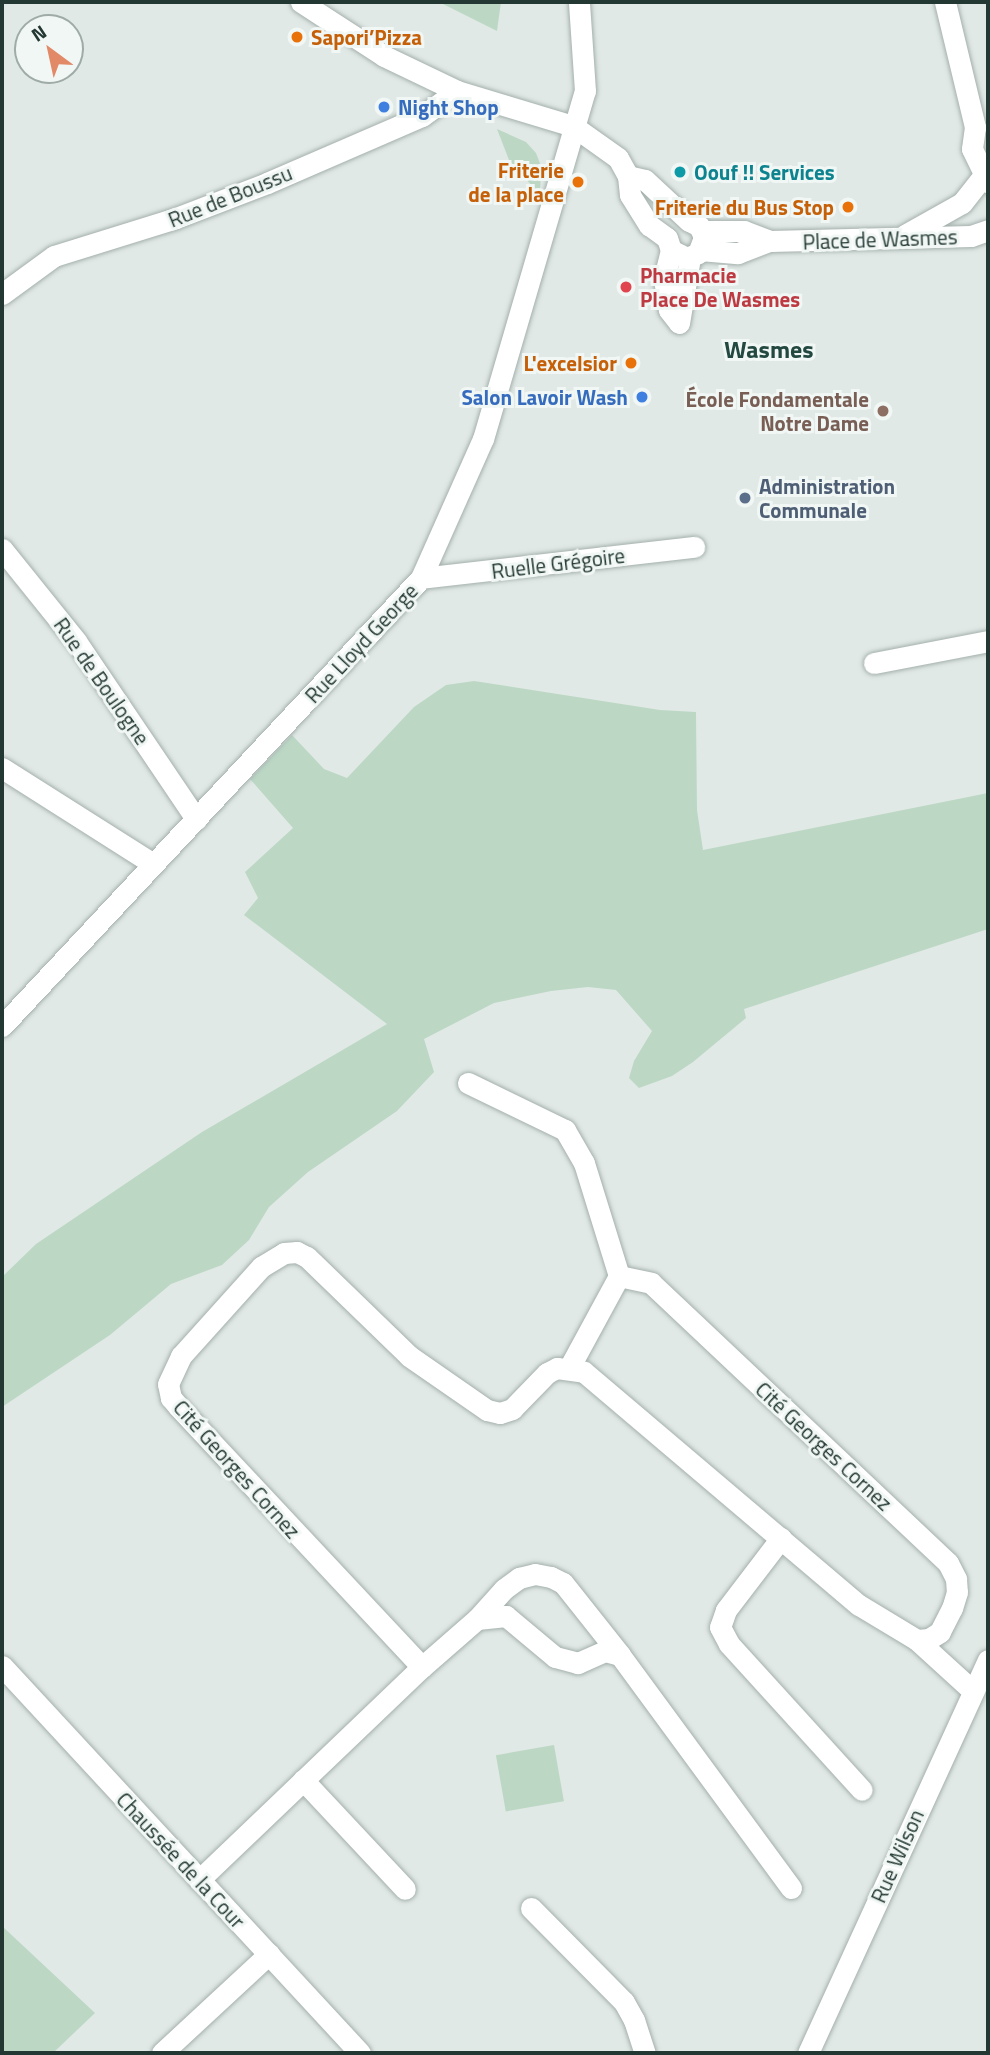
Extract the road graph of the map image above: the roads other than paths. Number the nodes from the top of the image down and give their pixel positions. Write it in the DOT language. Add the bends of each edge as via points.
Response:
graph roads {
  1 [pos="300,2"];
  2 [pos="579,2"];
  3 [pos="945,2"];
  4 [pos="457,91"];
  5 [pos="573,126"];
  6 [pos="981,132"];
  7 [pos="987,175"];
  8 [pos="628,176"];
  9 [pos="988,230"];
  10 [pos="900,238"];
  11 [pos="686,241"];
  12 [pos="2,294"];
  13 [pos="694,547"];
  14 [pos="2,549"];
  15 [pos="421,579"];
  16 [pos="988,641"];
  17 [pos="874,663"];
  18 [pos="2,768"];
  19 [pos="196,819"];
  20 [pos="153,864"];
  21 [pos="2,1026"];
  22 [pos="468,1083"];
  23 [pos="619,1276"];
  24 [pos="569,1367"];
  25 [pos="781,1538"];
  26 [pos="478,1619"];
  27 [pos="917,1640"];
  28 [pos="620,1655"];
  29 [pos="988,1660"];
  30 [pos="2,1666"];
  31 [pos="422,1667"];
  32 [pos="973,1691"];
  33 [pos="303,1780"];
  34 [pos="862,1790"];
  35 [pos="199,1880"];
  36 [pos="791,1888"];
  37 [pos="405,1889"];
  38 [pos="531,1908"];
  39 [pos="269,1954"];
  40 [pos="162,2053"];
  41 [pos="360,2053"];
  42 [pos="645,2053"];
  43 [pos="808,2053"];
  1 -- 4 [label="street" via="384,56"];
  2 -- 5 [label="street, Rue Lloyd George" via="586,74"];
  3 -- 6 [label="street"];
  4 -- 5 [label="street"];
  4 -- 12 [label="street, Rue de Boussu" via="422,116 267,183 54,257"];
  5 -- 8 [label="street" via="618,158"];
  5 -- 15 [label="street, Rue Lloyd George" via="483,439"];
  6 -- 7 [label="street" via="972,149"];
  7 -- 10 [label="street" via="962,203"];
  8 -- 11 [label="street" via="645,180"];
  8 -- 11 [label="street" via="630,195 649,225"];
  9 -- 10 [label="street, Place de Wasmes" via="971,236"];
  10 -- 11 [label="street, Place de Wasmes" via="770,241 744,231"];
  13 -- 15 [label="street, Ruelle Grégoire"];
  14 -- 19 [label="street, Rue de Boulogne" via="76,641"];
  15 -- 19 [label="street, Rue Lloyd George"];
  16 -- 17 [label="street"];
  18 -- 20 [label="street"];
  19 -- 20 [label="street, Rue Lloyd George"];
  20 -- 21 [label="street, Rue Lloyd George"];
  22 -- 23 [label="street" via="565,1130 584,1163"];
  23 -- 24 [label="street"];
  23 -- 27 [label="street, Cité Georges Cornez" via="651,1283 948,1563 957,1579 952,1608 940,1632"];
  24 -- 25 [label="street" via="593,1379"];
  24 -- 31 [label="street, Cité Georges Cornez" via="547,1373 512,1409 500,1413 487,1410 409,1356 307,1257 296,1252 261,1267 172,1371 168,1384 171,1398"];
  25 -- 27 [label="street" via="859,1605"];
  25 -- 34 [label="street" via="726,1610 720,1627 729,1644"];
  26 -- 28 [label="street" via="506,1615 555,1657 578,1663 605,1651"];
  26 -- 28 [label="street" via="519,1578 551,1577 563,1583"];
  26 -- 31 [label="street"];
  27 -- 32 [label="street"];
  28 -- 36 [label="street"];
  29 -- 32 [label="street, Rue Wilson"];
  30 -- 35 [label="street, Chaussée de la Cour"];
  31 -- 33 [label="street"];
  32 -- 43 [label="street, Rue Wilson"];
  33 -- 35 [label="street"];
  33 -- 37 [label="street"];
  35 -- 39 [label="street, Chaussée de la Cour"];
  38 -- 42 [label="street" via="624,2002"];
  39 -- 40 [label="street"];
  39 -- 41 [label="street, Chaussée de la Cour"];
}
